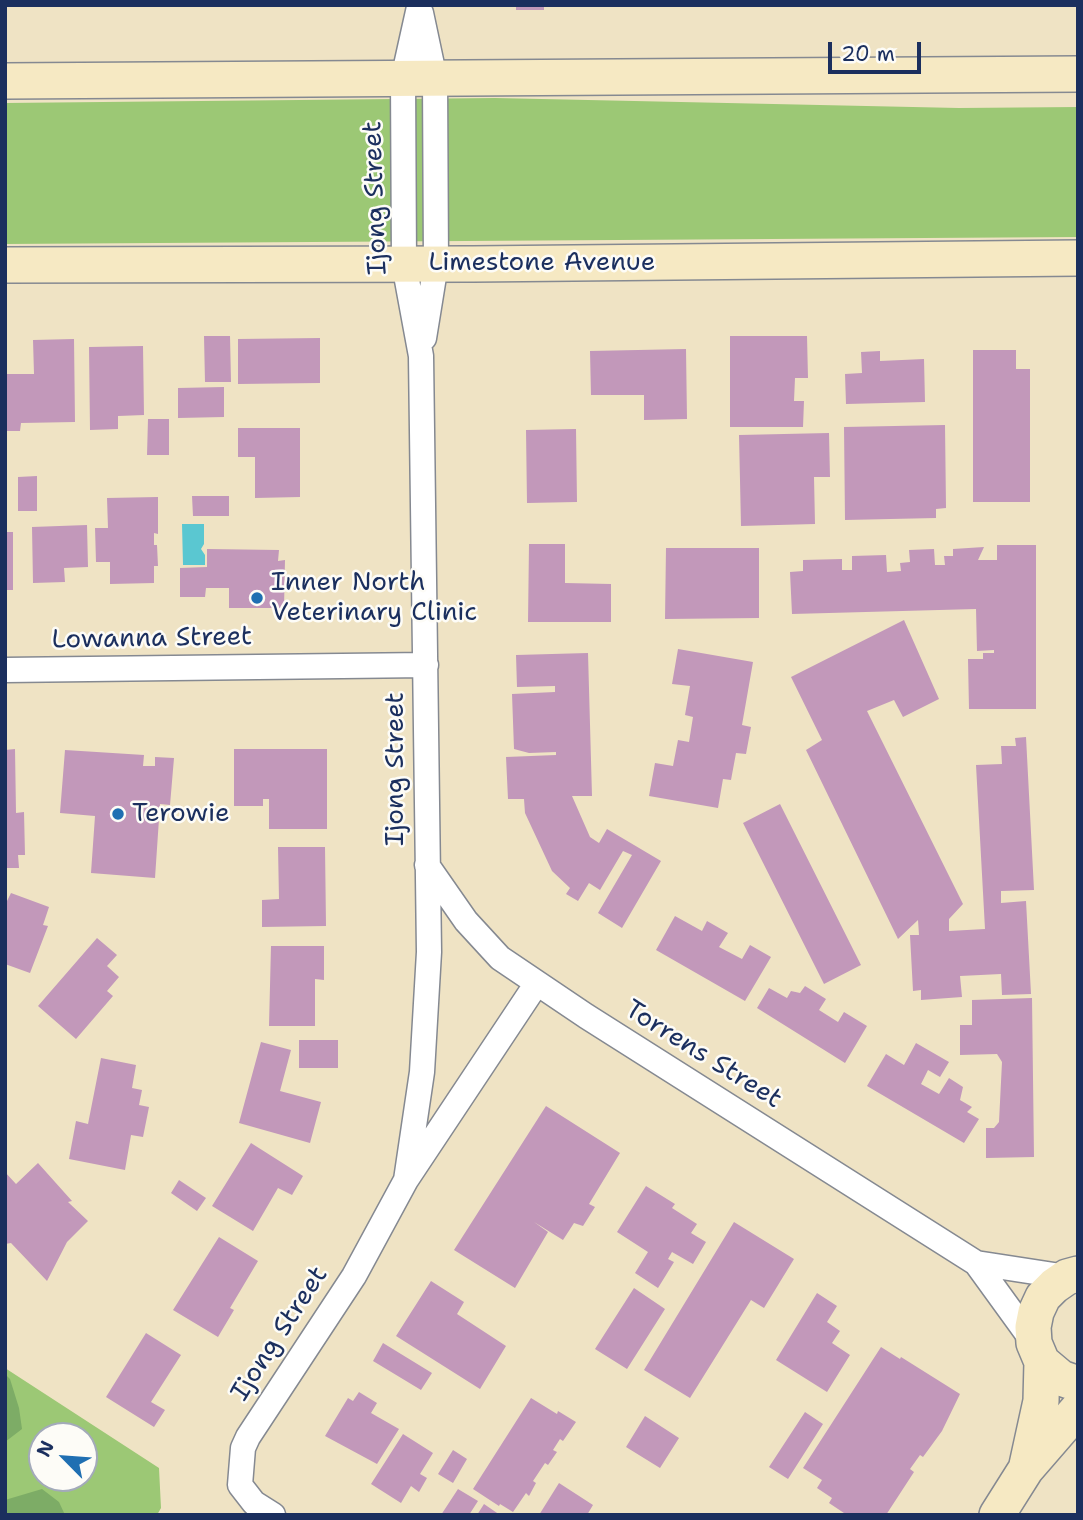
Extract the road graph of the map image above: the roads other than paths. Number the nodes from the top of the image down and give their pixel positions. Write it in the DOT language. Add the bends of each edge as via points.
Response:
graph roads {
  1 [pos="419,6"];
  2 [pos="1078,74"];
  3 [pos="419,79"];
  4 [pos="5,82"];
  5 [pos="1078,258"];
  6 [pos="420,264"];
  7 [pos="5,265"];
  8 [pos="426,665"];
  9 [pos="5,670"];
  10 [pos="427,865"];
  11 [pos="537,983"];
  12 [pos="405,1180"];
  13 [pos="976,1263"];
  14 [pos="1075,1274"];
  15 [pos="1038,1353"];
  16 [pos="1078,1384"];
  17 [pos="1078,1409"];
  18 [pos="1026,1469"];
  19 [pos="273,1515"];
  20 [pos="996,1515"];
  1 -- 3 [label="street, Ijong Street"];
  2 -- 3 [label="main road"];
  3 -- 4 [label="main road"];
  3 -- 6 [label="street, Ijong Street"];
  5 -- 6 [label="main road, Limestone Avenue"];
  6 -- 7 [label="main road, Limestone Avenue"];
  6 -- 8 [label="street, Ijong Street"];
  8 -- 9 [label="street, Lowanna Street"];
  8 -- 10 [label="street, Ijong Street"];
  10 -- 11 [label="street, Torrens Street" via="466,921 500,958"];
  10 -- 12 [label="street, Ijong Street" via="429,953 422,1072"];
  11 -- 12 [label="street, Ijong Street"];
  11 -- 13 [label="street, Torrens Street"];
  12 -- 19 [label="street, Ijong Street" via="354,1276 243,1448 240,1485 254,1503"];
  13 -- 14 [label="street, Torrens Street"];
  13 -- 15 [label="street, Torrens Street"];
  14 -- 15 [label="main road" via="1054,1286 1035,1311"];
  15 -- 16 [label="main road" via="1061,1378"];
  15 -- 18 [label="main road" via="1041,1401"];
  17 -- 18 [label="main road"];
  18 -- 20 [label="main road"];
}
